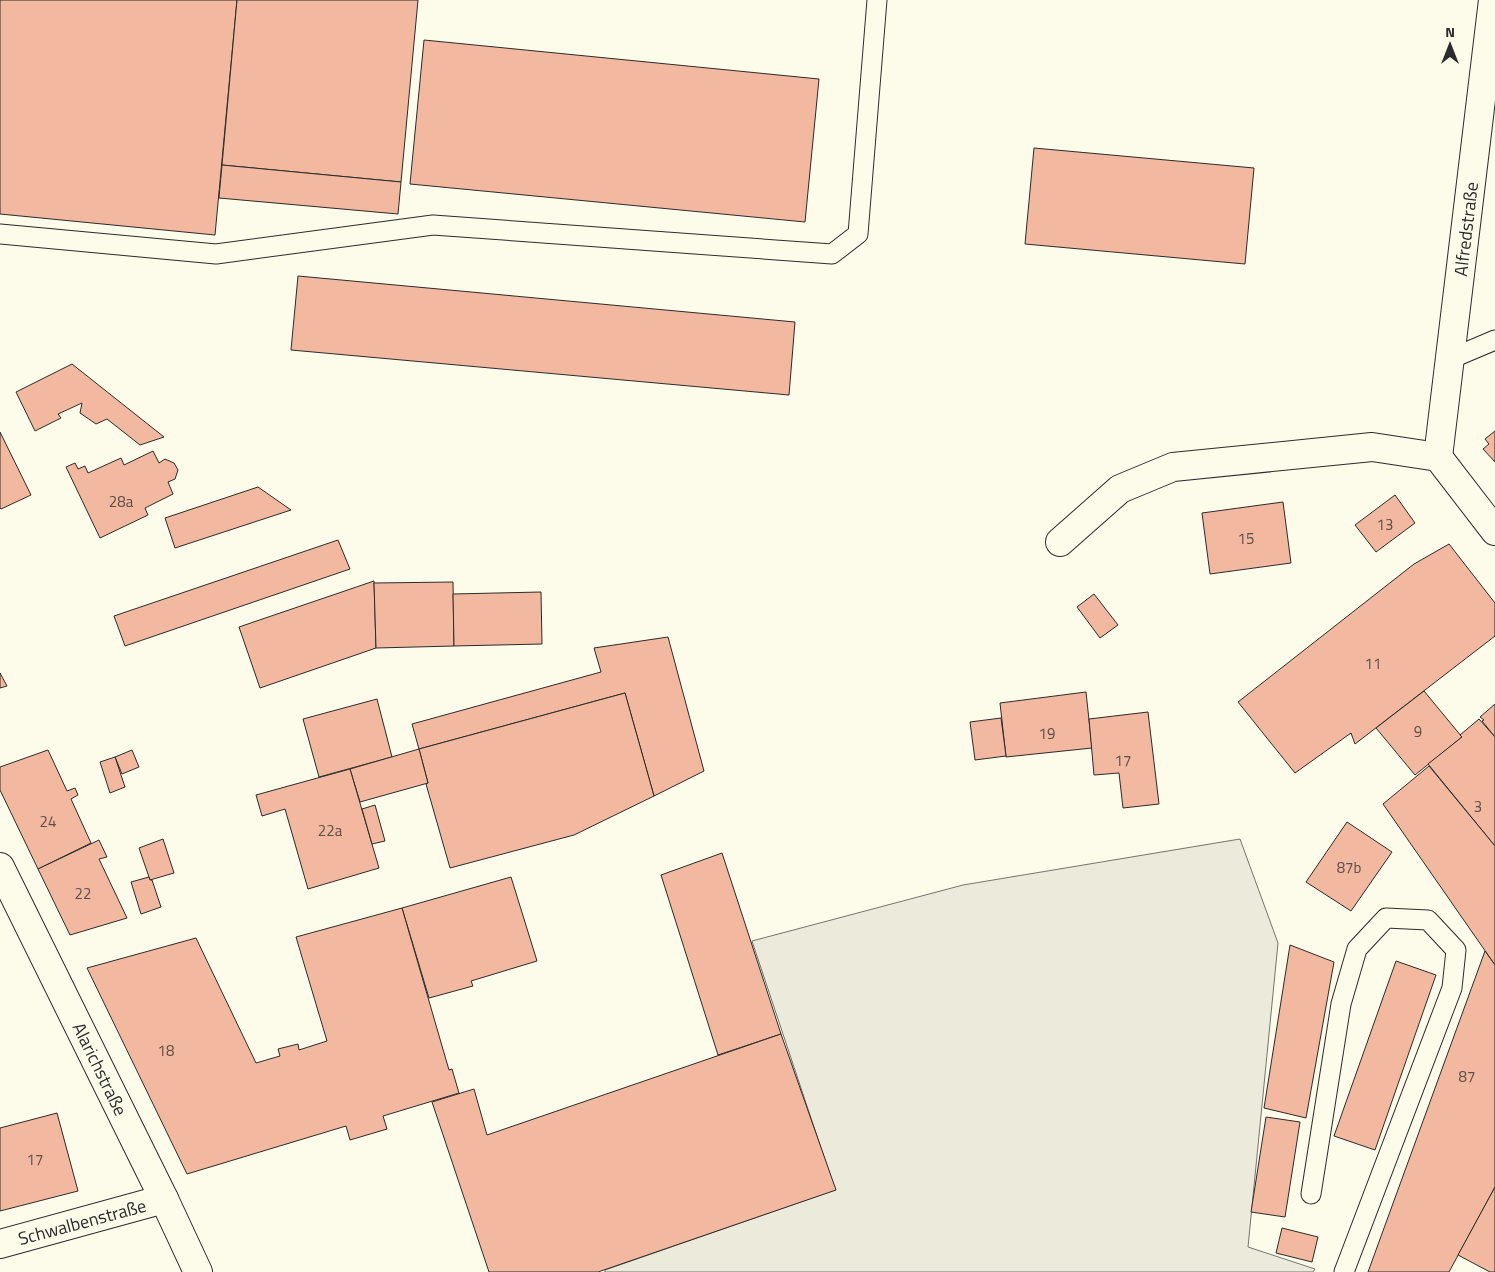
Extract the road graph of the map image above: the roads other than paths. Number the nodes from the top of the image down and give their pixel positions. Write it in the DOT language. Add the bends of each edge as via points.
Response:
graph roads {
  1 [pos="877,0"];
  2 [pos="1493,0"];
  3 [pos="0,234"];
  4 [pos="1495,340"];
  5 [pos="1450,358"];
  6 [pos="1438,457"];
  7 [pos="1495,531"];
  8 [pos="1060,542"];
  9 [pos="0,867"];
  10 [pos="1311,1194"];
  11 [pos="164,1199"];
  12 [pos="0,1244"];
  13 [pos="198,1272"];
  14 [pos="1344,1272"];
  1 -- 3 [label="lane" via="858,234 832,254 433,225 216,254"];
  2 -- 5 [label="street, Alfredstraße"];
  4 -- 5 [label="lane"];
  5 -- 6 [label="street, Alfredstraße"];
  6 -- 7 [label="street"];
  6 -- 8 [label="street" via="1372,447 1173,468 1120,489"];
  9 -- 11 [label="street, Alarichstraße"];
  10 -- 14 [label="lane" via="1341,1004 1357,949 1386,918 1428,920 1456,950 1452,988"];
  11 -- 12 [label="street, Schwalbenstraße"];
  11 -- 13 [label="street, Alarichstraße"];
}
